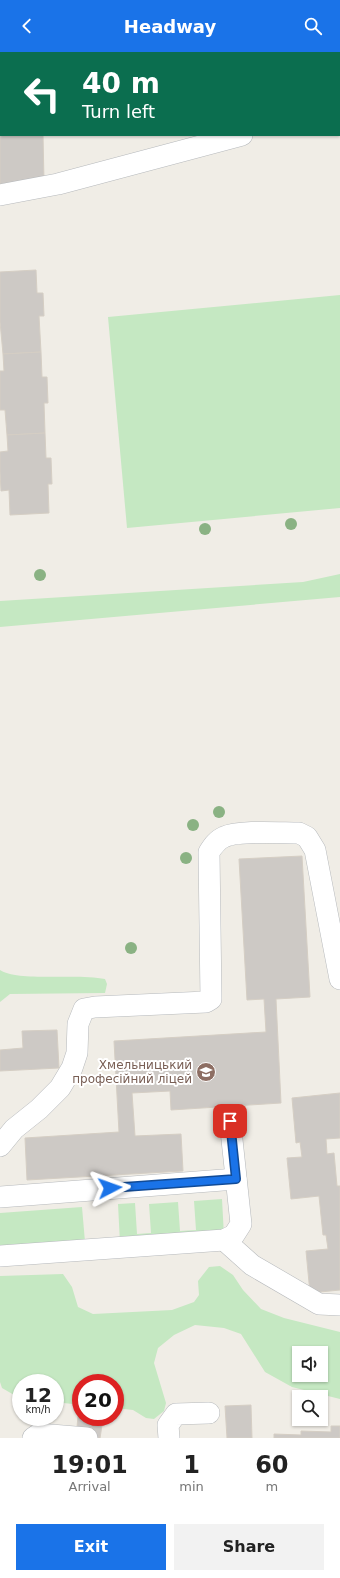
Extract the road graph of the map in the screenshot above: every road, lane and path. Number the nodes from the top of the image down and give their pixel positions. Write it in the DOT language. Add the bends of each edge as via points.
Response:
graph roads {
  1 [pos="238,136"];
  2 [pos="0,195"];
  3 [pos="340,979"];
  4 [pos="230,1121"];
  5 [pos="0,1146"];
  6 [pos="236,1179"];
  7 [pos="0,1186"];
  8 [pos="0,1197"];
  9 [pos="224,1240"];
  10 [pos="0,1256"];
  11 [pos="340,1305"];
  12 [pos="209,1412"];
  13 [pos="33,1438"];
  14 [pos="87,1438"];
  15 [pos="169,1438"];
  1 -- 2 [label="lane" via="58,184"];
  3 -- 5 [label="lane" via="315,850 307,838 299,833 224,836 209,852 211,999 206,1002 84,1009 78,1024 77,1053 72,1068 60,1088 14,1129"];
  4 -- 6 [label="lane"];
  6 -- 8 [label="lane"];
  6 -- 9 [label="lane" via="241,1224 234,1235"];
  7 -- 8 [label="lane"];
  9 -- 10 [label="lane"];
  9 -- 11 [label="lane" via="252,1265 319,1304"];
  12 -- 15 [label="lane" via="176,1414 168,1424"];
  13 -- 14 [label="lane" via="39,1434"];
}
